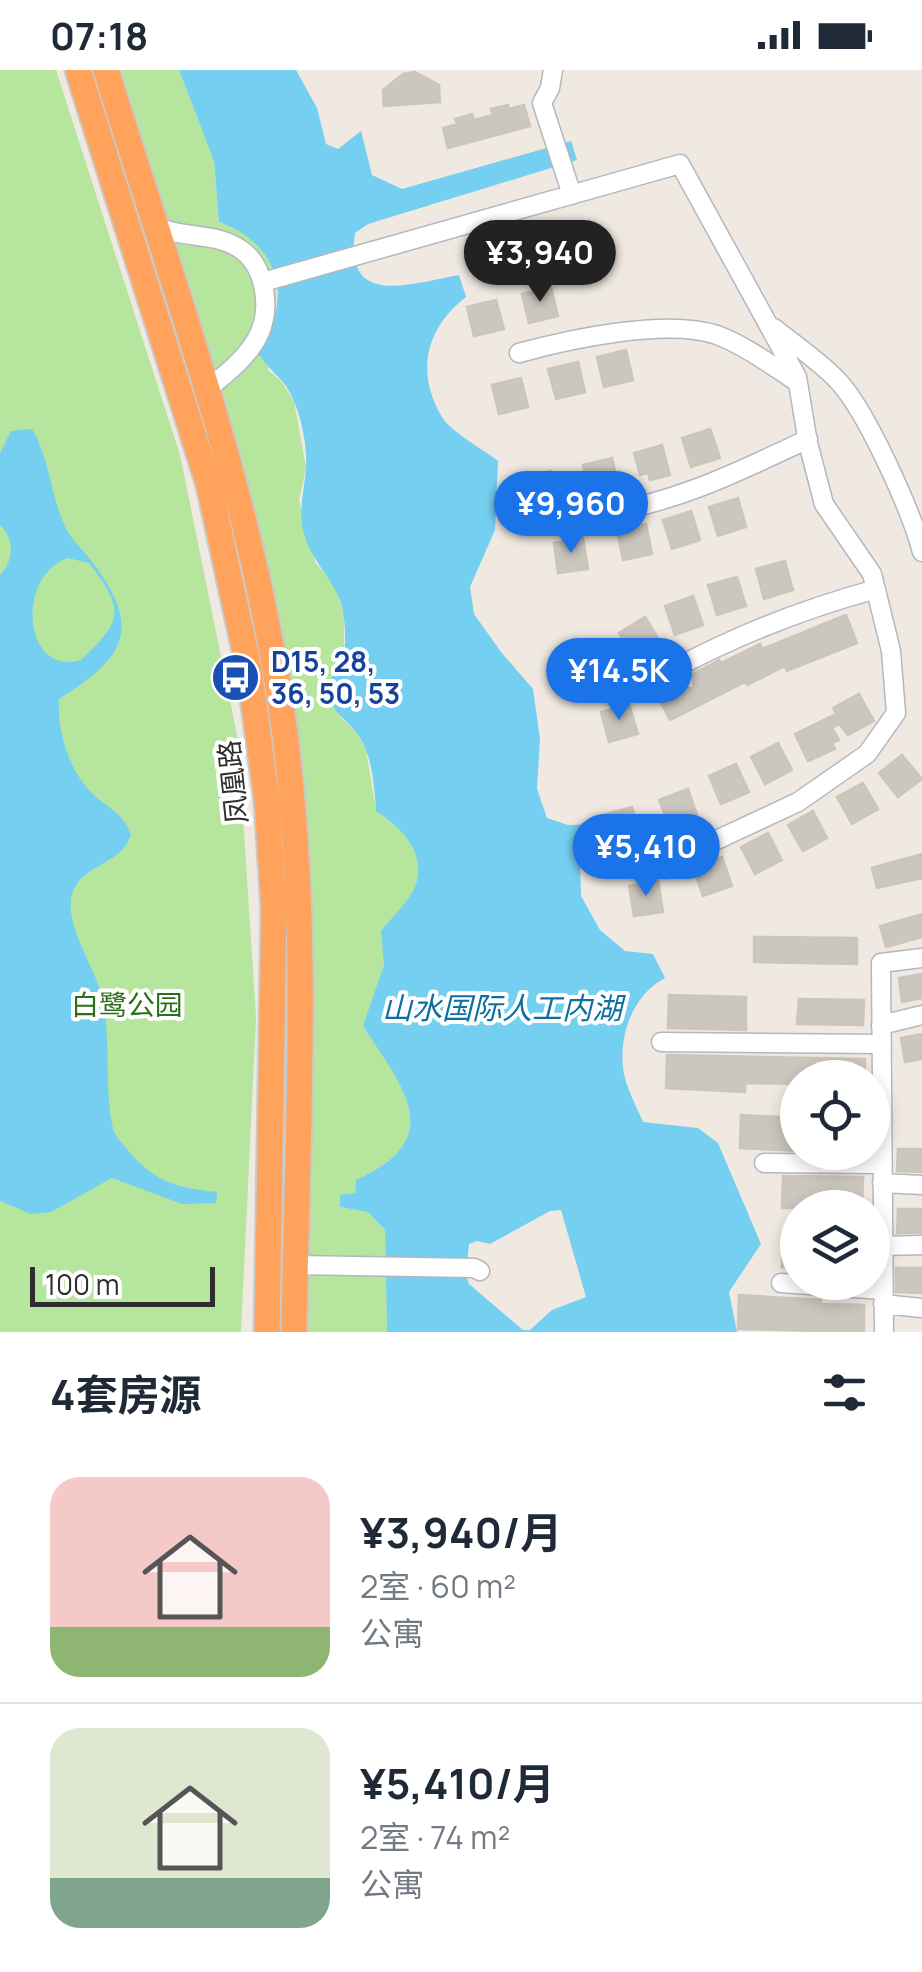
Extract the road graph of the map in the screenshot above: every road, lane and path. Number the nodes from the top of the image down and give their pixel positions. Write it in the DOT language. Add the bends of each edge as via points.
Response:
graph roads {
  1 [pos="78,70"];
  2 [pos="106,70"];
  3 [pos="552,70"];
  4 [pos="572,194"];
  5 [pos="154,225"];
  6 [pos="264,282"];
  7 [pos="766,321"];
  8 [pos="518,352"];
  9 [pos="798,382"];
  10 [pos="206,390"];
  11 [pos="808,439"];
  12 [pos="593,516"];
  13 [pos="922,552"];
  14 [pos="876,589"];
  15 [pos="619,687"];
  16 [pos="691,852"];
  17 [pos="922,958"];
  18 [pos="922,1015"];
  19 [pos="882,1035"];
  20 [pos="661,1042"];
  21 [pos="764,1163"];
  22 [pos="882,1173"];
  23 [pos="922,1185"];
  24 [pos="882,1190"];
  25 [pos="922,1245"];
  26 [pos="890,1246"];
  27 [pos="296,1266"];
  28 [pos="477,1270"];
  29 [pos="890,1299"];
  30 [pos="883,1300"];
  31 [pos="922,1308"];
  32 [pos="267,1332"];
  33 [pos="294,1332"];
  34 [pos="884,1332"];
  1 -- 32 [label="highway, 凤凰路" via="209,485 250,668 274,909"];
  2 -- 5 [label="highway, 凤凰路"];
  3 -- 4 [label="street" via="542,102"];
  4 -- 6 [label="street"];
  4 -- 7 [label="street" via="680,164"];
  5 -- 6 [label="street" via="234,245"];
  5 -- 10 [label="highway, 凤凰路"];
  6 -- 10 [label="street" via="260,332"];
  7 -- 9 [label="street"];
  7 -- 13 [label="street" via="841,384 872,434"];
  8 -- 9 [label="street" via="576,337 684,329 741,346"];
  9 -- 11 [label="street"];
  10 -- 27 [label="highway, 凤凰路" via="255,566 284,727 302,1008"];
  11 -- 12 [label="street" via="662,503"];
  11 -- 14 [label="street" via="824,504"];
  14 -- 15 [label="street" via="780,620 647,683"];
  14 -- 16 [label="street" via="896,713 880,739 798,802"];
  17 -- 19 [label="street" via="881,963"];
  18 -- 19 [label="street"];
  19 -- 20 [label="street"];
  19 -- 22 [label="street"];
  21 -- 22 [label="street"];
  22 -- 23 [label="street"];
  22 -- 24 [label="street"];
  25 -- 26 [label="street"];
  27 -- 28 [label="street"];
  27 -- 33 [label="highway, 凤凰路"];
  29 -- 31 [label="street"];
  30 -- 34 [label="street"];
}
